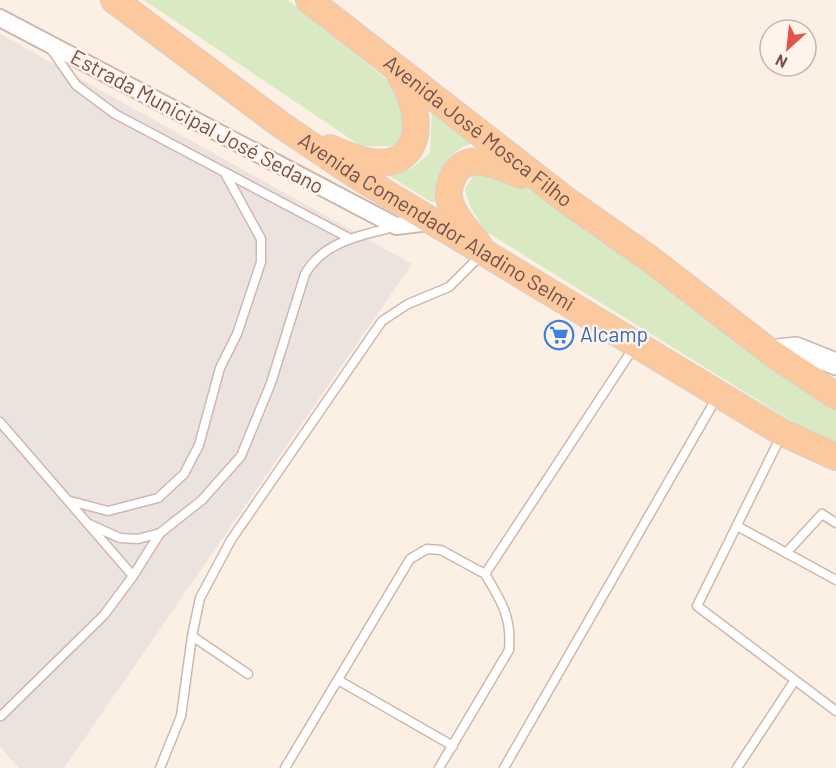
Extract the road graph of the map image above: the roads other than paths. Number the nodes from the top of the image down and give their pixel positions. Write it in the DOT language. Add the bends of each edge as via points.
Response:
graph roads {
  1 [pos="114,0"];
  2 [pos="309,0"];
  3 [pos="0,18"];
  4 [pos="47,44"];
  5 [pos="394,67"];
  6 [pos="281,125"];
  7 [pos="226,175"];
  8 [pos="566,200"];
  9 [pos="429,222"];
  10 [pos="396,226"];
  11 [pos="350,238"];
  12 [pos="484,251"];
  13 [pos="636,344"];
  14 [pos="769,351"];
  15 [pos="836,364"];
  16 [pos="718,394"];
  17 [pos="836,396"];
  18 [pos="0,422"];
  19 [pos="783,433"];
  20 [pos="836,457"];
  21 [pos="70,501"];
  22 [pos="836,523"];
  23 [pos="89,524"];
  24 [pos="737,526"];
  25 [pos="160,533"];
  26 [pos="786,553"];
  27 [pos="485,574"];
  28 [pos="133,576"];
  29 [pos="836,580"];
  30 [pos="192,636"];
  31 [pos="248,674"];
  32 [pos="338,680"];
  33 [pos="795,680"];
  34 [pos="836,711"];
  35 [pos="1,716"];
  36 [pos="453,746"];
  37 [pos="160,768"];
  38 [pos="285,768"];
  39 [pos="439,768"];
  40 [pos="504,768"];
  41 [pos="736,768"];
  1 -- 6 [label="main road, Avenida Comendador Aladino Selmi"];
  2 -- 5 [label="main road, Avenida José Mosca Filho"];
  3 -- 4 [label="street, Estrada Municipal José Sedano"];
  4 -- 7 [label="lane" via="76,85 115,114"];
  4 -- 10 [label="street, Estrada Municipal José Sedano"];
  5 -- 6 [label="main road" via="414,101 416,116 408,151 396,160 381,162 350,156"];
  5 -- 8 [label="main road, Avenida José Mosca Filho"];
  6 -- 9 [label="main road, Avenida Comendador Aladino Selmi"];
  7 -- 11 [label="lane"];
  7 -- 21 [label="lane" via="261,239 261,262 237,334 220,368 199,445 184,474 158,498 108,511"];
  8 -- 12 [label="main road" via="496,165 468,162 455,171 449,199"];
  8 -- 14 [label="main road, Avenida José Mosca Filho"];
  9 -- 10 [label="street"];
  9 -- 12 [label="main road, Avenida Comendador Aladino Selmi"];
  10 -- 11 [label="lane"];
  11 -- 25 [label="lane" via="321,252 305,274 275,372 241,456 202,500"];
  12 -- 13 [label="main road, Avenida Comendador Aladino Selmi"];
  12 -- 30 [label="lane" via="450,286 408,304 382,321 231,540 200,598"];
  13 -- 16 [label="main road, Avenida Comendador Aladino Selmi"];
  13 -- 27 [label="lane"];
  14 -- 15 [label="street" via="796,348"];
  14 -- 17 [label="main road, Avenida José Mosca Filho"];
  16 -- 19 [label="main road, Avenida Comendador Aladino Selmi"];
  16 -- 40 [label="lane"];
  18 -- 21 [label="lane"];
  19 -- 20 [label="main road, Avenida Comendador Aladino Selmi"];
  19 -- 24 [label="lane"];
  21 -- 23 [label="lane"];
  22 -- 26 [label="lane" via="822,514"];
  23 -- 25 [label="lane" via="120,538 138,539"];
  23 -- 28 [label="lane"];
  24 -- 26 [label="lane"];
  24 -- 33 [label="lane" via="697,606"];
  25 -- 28 [label="lane"];
  26 -- 29 [label="lane"];
  27 -- 32 [label="lane" via="441,550 427,549 410,558"];
  27 -- 36 [label="lane" via="505,607 509,650"];
  28 -- 35 [label="lane" via="104,615"];
  30 -- 31 [label="lane"];
  30 -- 37 [label="lane" via="181,716"];
  32 -- 36 [label="lane"];
  32 -- 38 [label="lane"];
  33 -- 34 [label="lane"];
  33 -- 41 [label="lane"];
  36 -- 39 [label="lane"];
}
